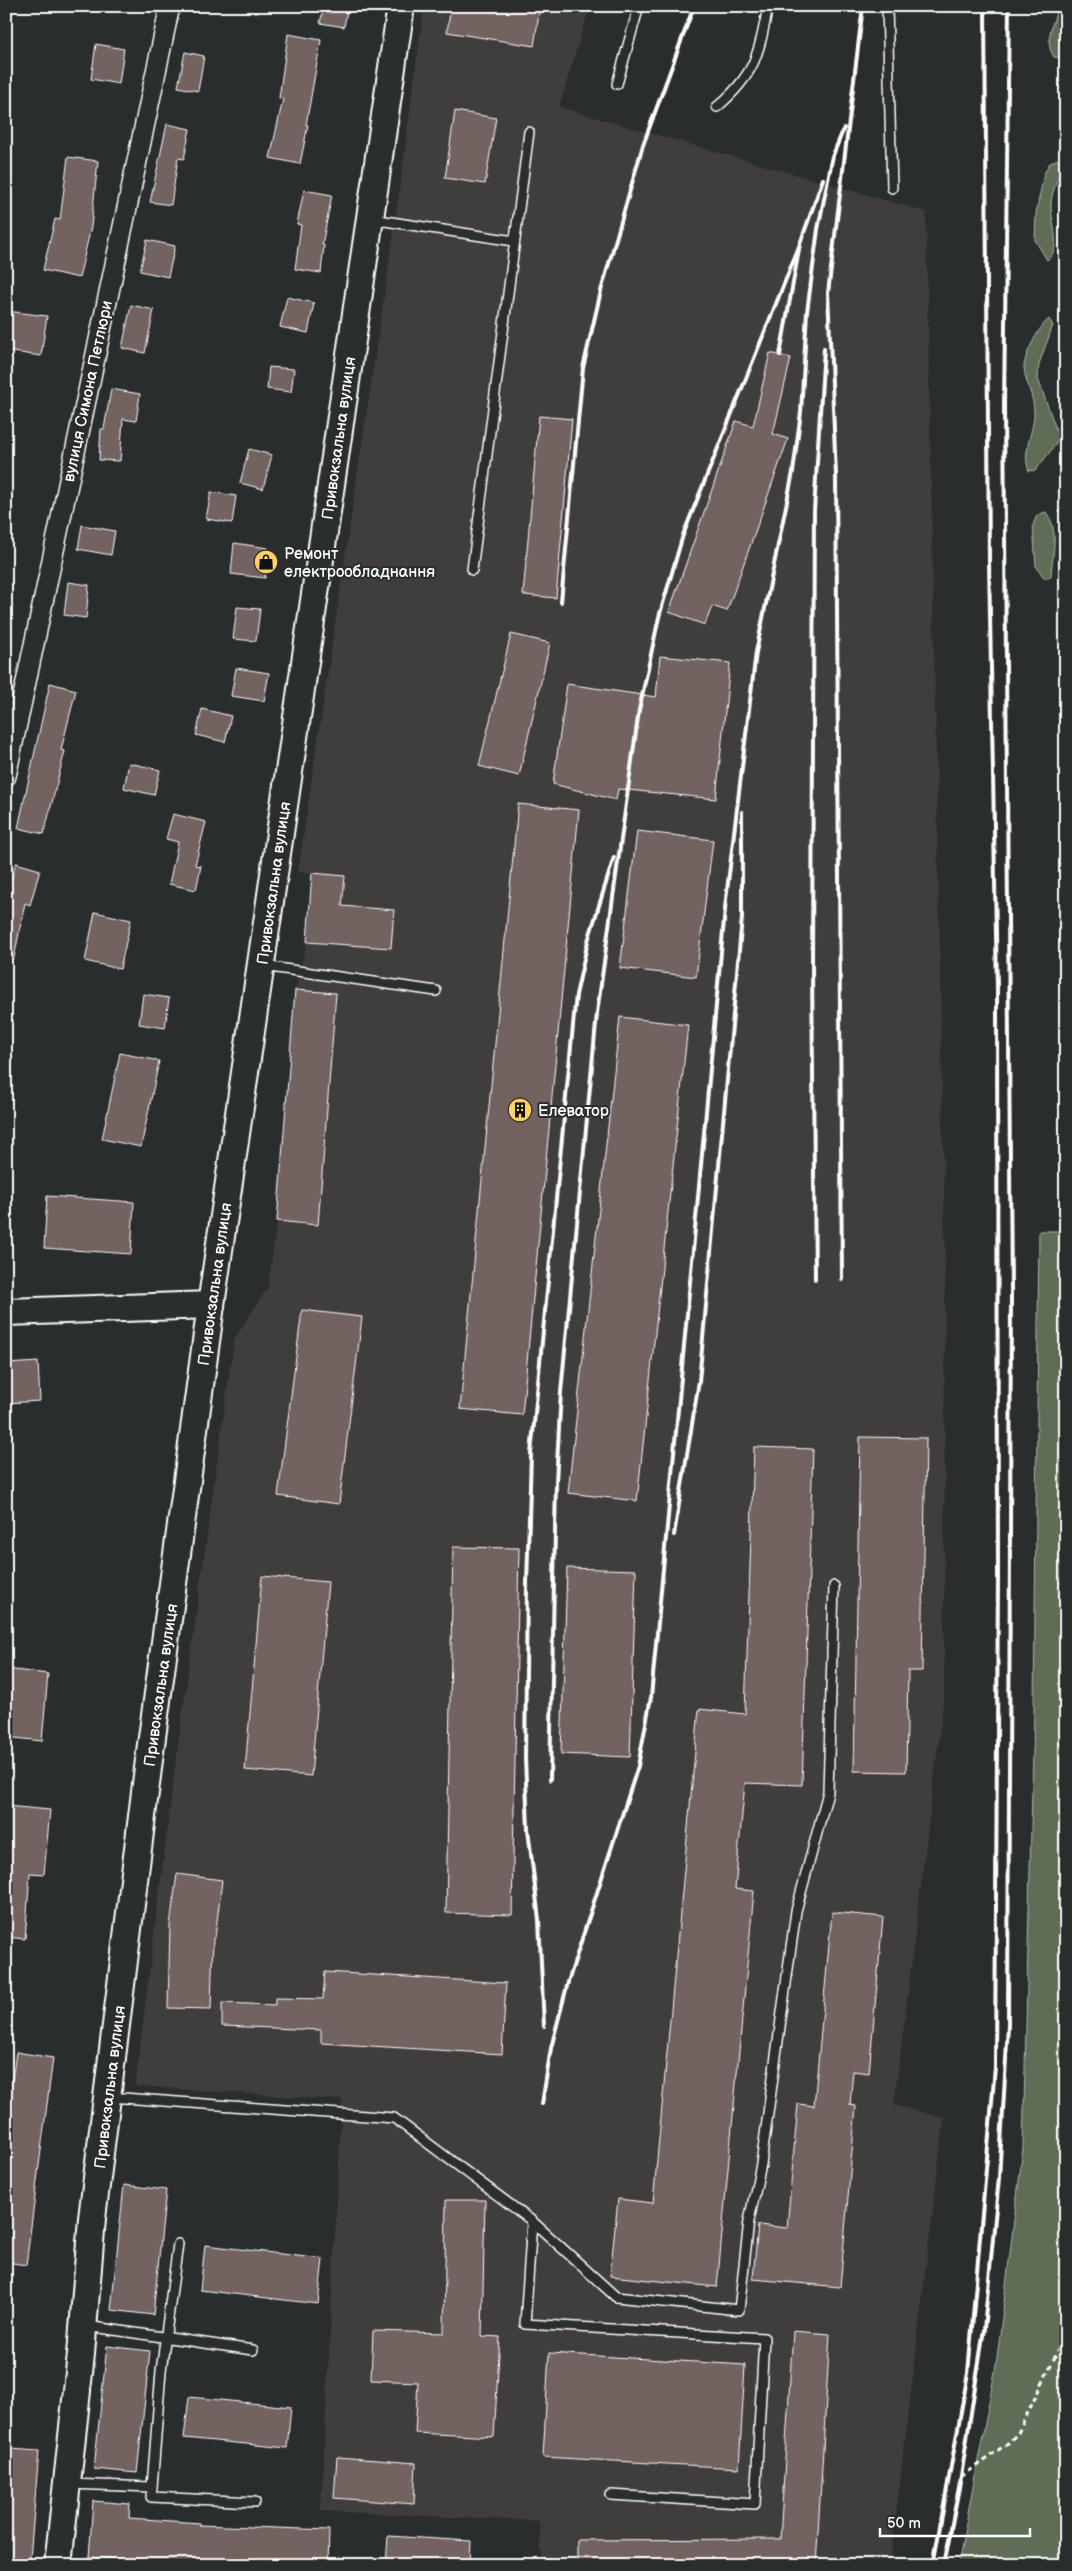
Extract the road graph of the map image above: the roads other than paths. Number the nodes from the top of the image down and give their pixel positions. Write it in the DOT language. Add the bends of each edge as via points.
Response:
graph roads {
  1 [pos="170,6"];
  2 [pos="401,6"];
  3 [pos="638,6"];
  4 [pos="768,6"];
  5 [pos="887,6"];
  6 [pos="617,84"];
  7 [pos="717,107"];
  8 [pos="529,132"];
  9 [pos="892,188"];
  10 [pos="370,219"];
  11 [pos="514,241"];
  12 [pos="472,570"];
  13 [pos="6,776"];
  14 [pos="261,966"];
  15 [pos="436,991"];
  16 [pos="211,1305"];
  17 [pos="6,1312"];
  18 [pos="834,1586"];
  19 [pos="107,2097"];
  20 [pos="532,2221"];
  21 [pos="178,2244"];
  22 [pos="83,2325"];
  23 [pos="166,2337"];
  24 [pos="252,2350"];
  25 [pos="66,2484"];
  26 [pos="152,2487"];
  27 [pos="611,2495"];
  28 [pos="255,2502"];
  29 [pos="58,2565"];
  1 -- 13 [label="street, вулиця Симона Петлюри"];
  2 -- 10 [label="street, Привокзальна вулиця"];
  3 -- 6 [label="lane"];
  4 -- 7 [label="lane" via="760,48 750,73"];
  5 -- 9 [label="lane"];
  8 -- 11 [label="lane"];
  10 -- 11 [label="lane"];
  10 -- 14 [label="street, Привокзальна вулиця"];
  11 -- 12 [label="lane"];
  14 -- 15 [label="lane"];
  14 -- 16 [label="street, Привокзальна вулиця"];
  16 -- 17 [label="street"];
  16 -- 19 [label="street, Привокзальна вулиця"];
  18 -- 20 [label="lane" via="828,1792 796,1910 740,2310 616,2297"];
  19 -- 20 [label="lane" via="394,2118"];
  19 -- 22 [label="street, Привокзальна вулиця"];
  20 -- 27 [label="lane" via="525,2324 764,2338 755,2504"];
  21 -- 23 [label="lane"];
  22 -- 23 [label="lane"];
  22 -- 25 [label="street, Привокзальна вулиця"];
  23 -- 24 [label="lane"];
  23 -- 26 [label="lane"];
  25 -- 26 [label="lane"];
  25 -- 29 [label="street, Привокзальна вулиця"];
  26 -- 28 [label="lane" via="151,2497"];
}
